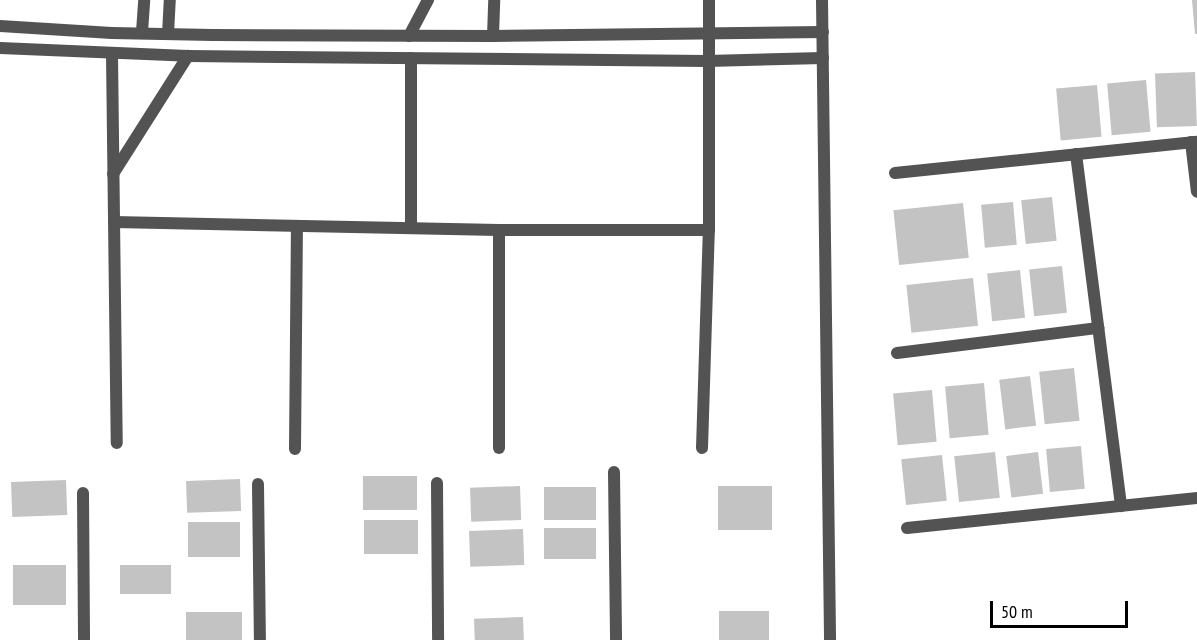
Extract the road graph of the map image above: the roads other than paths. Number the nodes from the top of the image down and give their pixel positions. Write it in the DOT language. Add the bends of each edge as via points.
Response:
graph roads {
  1 [pos="144,0"];
  2 [pos="171,0"];
  3 [pos="428,0"];
  4 [pos="494,0"];
  5 [pos="709,0"];
  6 [pos="822,0"];
  7 [pos="0,27"];
  8 [pos="142,32"];
  9 [pos="823,32"];
  10 [pos="708,33"];
  11 [pos="168,34"];
  12 [pos="409,36"];
  13 [pos="493,36"];
  14 [pos="0,48"];
  15 [pos="112,54"];
  16 [pos="188,56"];
  17 [pos="411,58"];
  18 [pos="823,58"];
  19 [pos="707,61"];
  20 [pos="1194,142"];
  21 [pos="1076,154"];
  22 [pos="895,173"];
  23 [pos="112,175"];
  24 [pos="1197,192"];
  25 [pos="114,222"];
  26 [pos="297,226"];
  27 [pos="411,226"];
  28 [pos="499,230"];
  29 [pos="709,230"];
  30 [pos="1098,328"];
  31 [pos="897,353"];
  32 [pos="117,443"];
  33 [pos="499,448"];
  34 [pos="702,448"];
  35 [pos="295,449"];
  36 [pos="614,472"];
  37 [pos="437,483"];
  38 [pos="258,484"];
  39 [pos="83,493"];
  40 [pos="1197,498"];
  41 [pos="1121,506"];
  42 [pos="907,528"];
  43 [pos="84,640"];
  44 [pos="260,640"];
  45 [pos="438,640"];
  46 [pos="616,640"];
  47 [pos="830,640"];
  1 -- 8 [label="street"];
  2 -- 11 [label="street"];
  3 -- 12 [label="street"];
  4 -- 13 [label="street"];
  5 -- 10 [label="street"];
  6 -- 9 [label="street"];
  7 -- 8 [label="street"];
  8 -- 11 [label="street"];
  9 -- 10 [label="street"];
  9 -- 18 [label="street"];
  10 -- 13 [label="street"];
  10 -- 19 [label="street"];
  11 -- 12 [label="street"];
  12 -- 13 [label="street"];
  14 -- 15 [label="street"];
  15 -- 16 [label="street"];
  15 -- 23 [label="street"];
  16 -- 17 [label="street"];
  16 -- 23 [label="street"];
  17 -- 19 [label="street"];
  17 -- 27 [label="street"];
  18 -- 19 [label="street"];
  18 -- 47 [label="street"];
  19 -- 29 [label="street"];
  20 -- 21 [label="street"];
  20 -- 24 [label="street"];
  21 -- 22 [label="street"];
  21 -- 30 [label="street"];
  23 -- 25 [label="street"];
  25 -- 26 [label="street"];
  25 -- 32 [label="street"];
  26 -- 27 [label="street"];
  26 -- 35 [label="street"];
  27 -- 28 [label="street"];
  28 -- 29 [label="street"];
  28 -- 33 [label="street"];
  29 -- 34 [label="street"];
  30 -- 31 [label="street"];
  30 -- 41 [label="street"];
  36 -- 46 [label="street"];
  37 -- 45 [label="street"];
  38 -- 44 [label="street"];
  39 -- 43 [label="street"];
  40 -- 41 [label="street"];
  41 -- 42 [label="street"];
}
